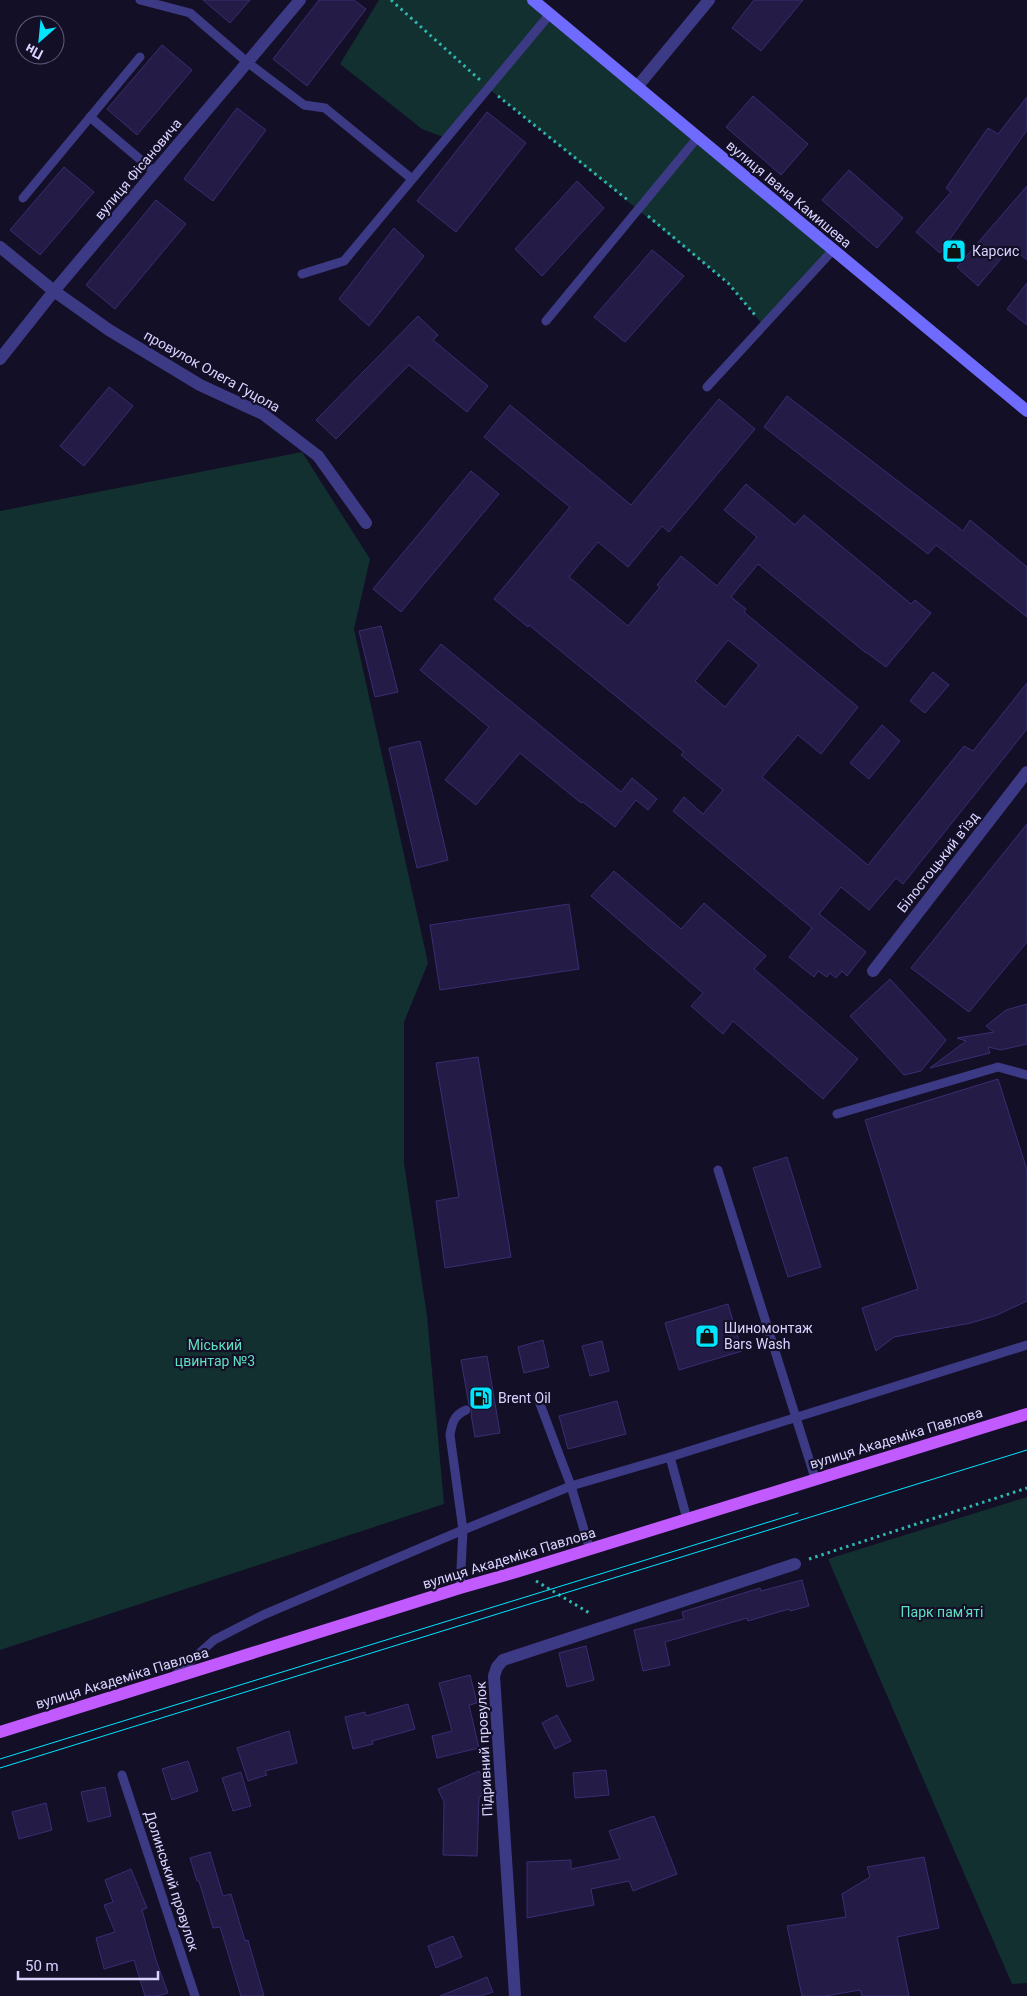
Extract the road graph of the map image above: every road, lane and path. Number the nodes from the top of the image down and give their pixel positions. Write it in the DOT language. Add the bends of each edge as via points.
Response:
graph roads {
  1 [pos="140,0"];
  2 [pos="300,0"];
  3 [pos="391,0"];
  4 [pos="533,0"];
  5 [pos="709,0"];
  6 [pos="550,14"];
  7 [pos="140,57"];
  8 [pos="247,62"];
  9 [pos="637,87"];
  10 [pos="488,88"];
  11 [pos="90,117"];
  12 [pos="698,138"];
  13 [pos="155,172"];
  14 [pos="412,179"];
  15 [pos="23,198"];
  16 [pos="639,209"];
  17 [pos="0,247"];
  18 [pos="833,250"];
  19 [pos="302,274"];
  20 [pos="54,292"];
  21 [pos="546,321"];
  22 [pos="764,325"];
  23 [pos="0,359"];
  24 [pos="707,387"];
  25 [pos="1027,411"];
  26 [pos="366,523"];
  27 [pos="1027,772"];
  28 [pos="873,971"];
  29 [pos="1027,1075"];
  30 [pos="838,1114"];
  31 [pos="718,1170"];
  32 [pos="1027,1345"];
  33 [pos="537,1396"];
  34 [pos="466,1410"];
  35 [pos="1027,1414"];
  36 [pos="795,1417"];
  37 [pos="670,1457"];
  38 [pos="815,1478"];
  39 [pos="571,1486"];
  40 [pos="1027,1488"];
  41 [pos="687,1519"];
  42 [pos="464,1530"];
  43 [pos="590,1550"];
  44 [pos="795,1564"];
  45 [pos="516,1572"];
  46 [pos="460,1588"];
  47 [pos="608,1625"];
  48 [pos="170,1679"];
  49 [pos="0,1732"];
  50 [pos="122,1775"];
  51 [pos="195,1996"];
  52 [pos="515,1996"];
  1 -- 8 [label="lane" via="190,13"];
  2 -- 8 [label="street, вулиця Фісановича"];
  3 -- 10 [label="path"];
  4 -- 6 [label="street, вулиця Івана Камишева"];
  5 -- 9 [label="street"];
  6 -- 9 [label="street, вулиця Івана Камишева"];
  6 -- 10 [label="lane"];
  7 -- 11 [label="lane"];
  8 -- 13 [label="street, вулиця Фісановича"];
  8 -- 14 [label="lane" via="304,105 324,108"];
  9 -- 12 [label="street, вулиця Івана Камишева"];
  10 -- 14 [label="lane"];
  10 -- 16 [label="path"];
  11 -- 13 [label="lane"];
  11 -- 15 [label="lane"];
  12 -- 16 [label="lane"];
  12 -- 18 [label="street, вулиця Івана Камишева"];
  13 -- 20 [label="street, вулиця Фісановича"];
  14 -- 19 [label="lane" via="344,261"];
  16 -- 21 [label="lane"];
  16 -- 22 [label="path" via="728,283"];
  17 -- 20 [label="street, провулок Олега Гуцола"];
  18 -- 22 [label="lane"];
  18 -- 25 [label="street, вулиця Івана Камишева"];
  20 -- 23 [label="street, вулиця Фісановича"];
  20 -- 26 [label="street, провулок Олега Гуцола" via="109,330 200,385 263,414 318,456"];
  22 -- 24 [label="lane"];
  27 -- 28 [label="street, Білостоцький в’їзд"];
  29 -- 30 [label="lane" via="998,1067"];
  31 -- 36 [label="lane"];
  32 -- 36 [label="lane"];
  33 -- 39 [label="lane"];
  34 -- 42 [label="lane" via="453,1420 450,1435"];
  35 -- 38 [label="main road, вулиця Академіка Павлова"];
  36 -- 37 [label="lane"];
  36 -- 38 [label="lane"];
  37 -- 39 [label="lane"];
  37 -- 41 [label="lane"];
  38 -- 41 [label="main road, вулиця Академіка Павлова"];
  39 -- 42 [label="lane"];
  39 -- 43 [label="lane"];
  40 -- 44 [label="path"];
  41 -- 43 [label="main road, вулиця Академіка Павлова"];
  42 -- 46 [label="lane"];
  42 -- 48 [label="lane" via="263,1615 214,1640"];
  43 -- 45 [label="main road, вулиця Академіка Павлова"];
  44 -- 47 [label="street, Підривний провулок"];
  45 -- 46 [label="main road, вулиця Академіка Павлова"];
  45 -- 47 [label="path" via="536,1580"];
  46 -- 48 [label="main road, вулиця Академіка Павлова"];
  47 -- 52 [label="street, Підривний провулок" via="503,1660 496,1667 494,1676"];
  48 -- 49 [label="main road, вулиця Академіка Павлова"];
  50 -- 51 [label="lane, Долинський провулок"];
}
